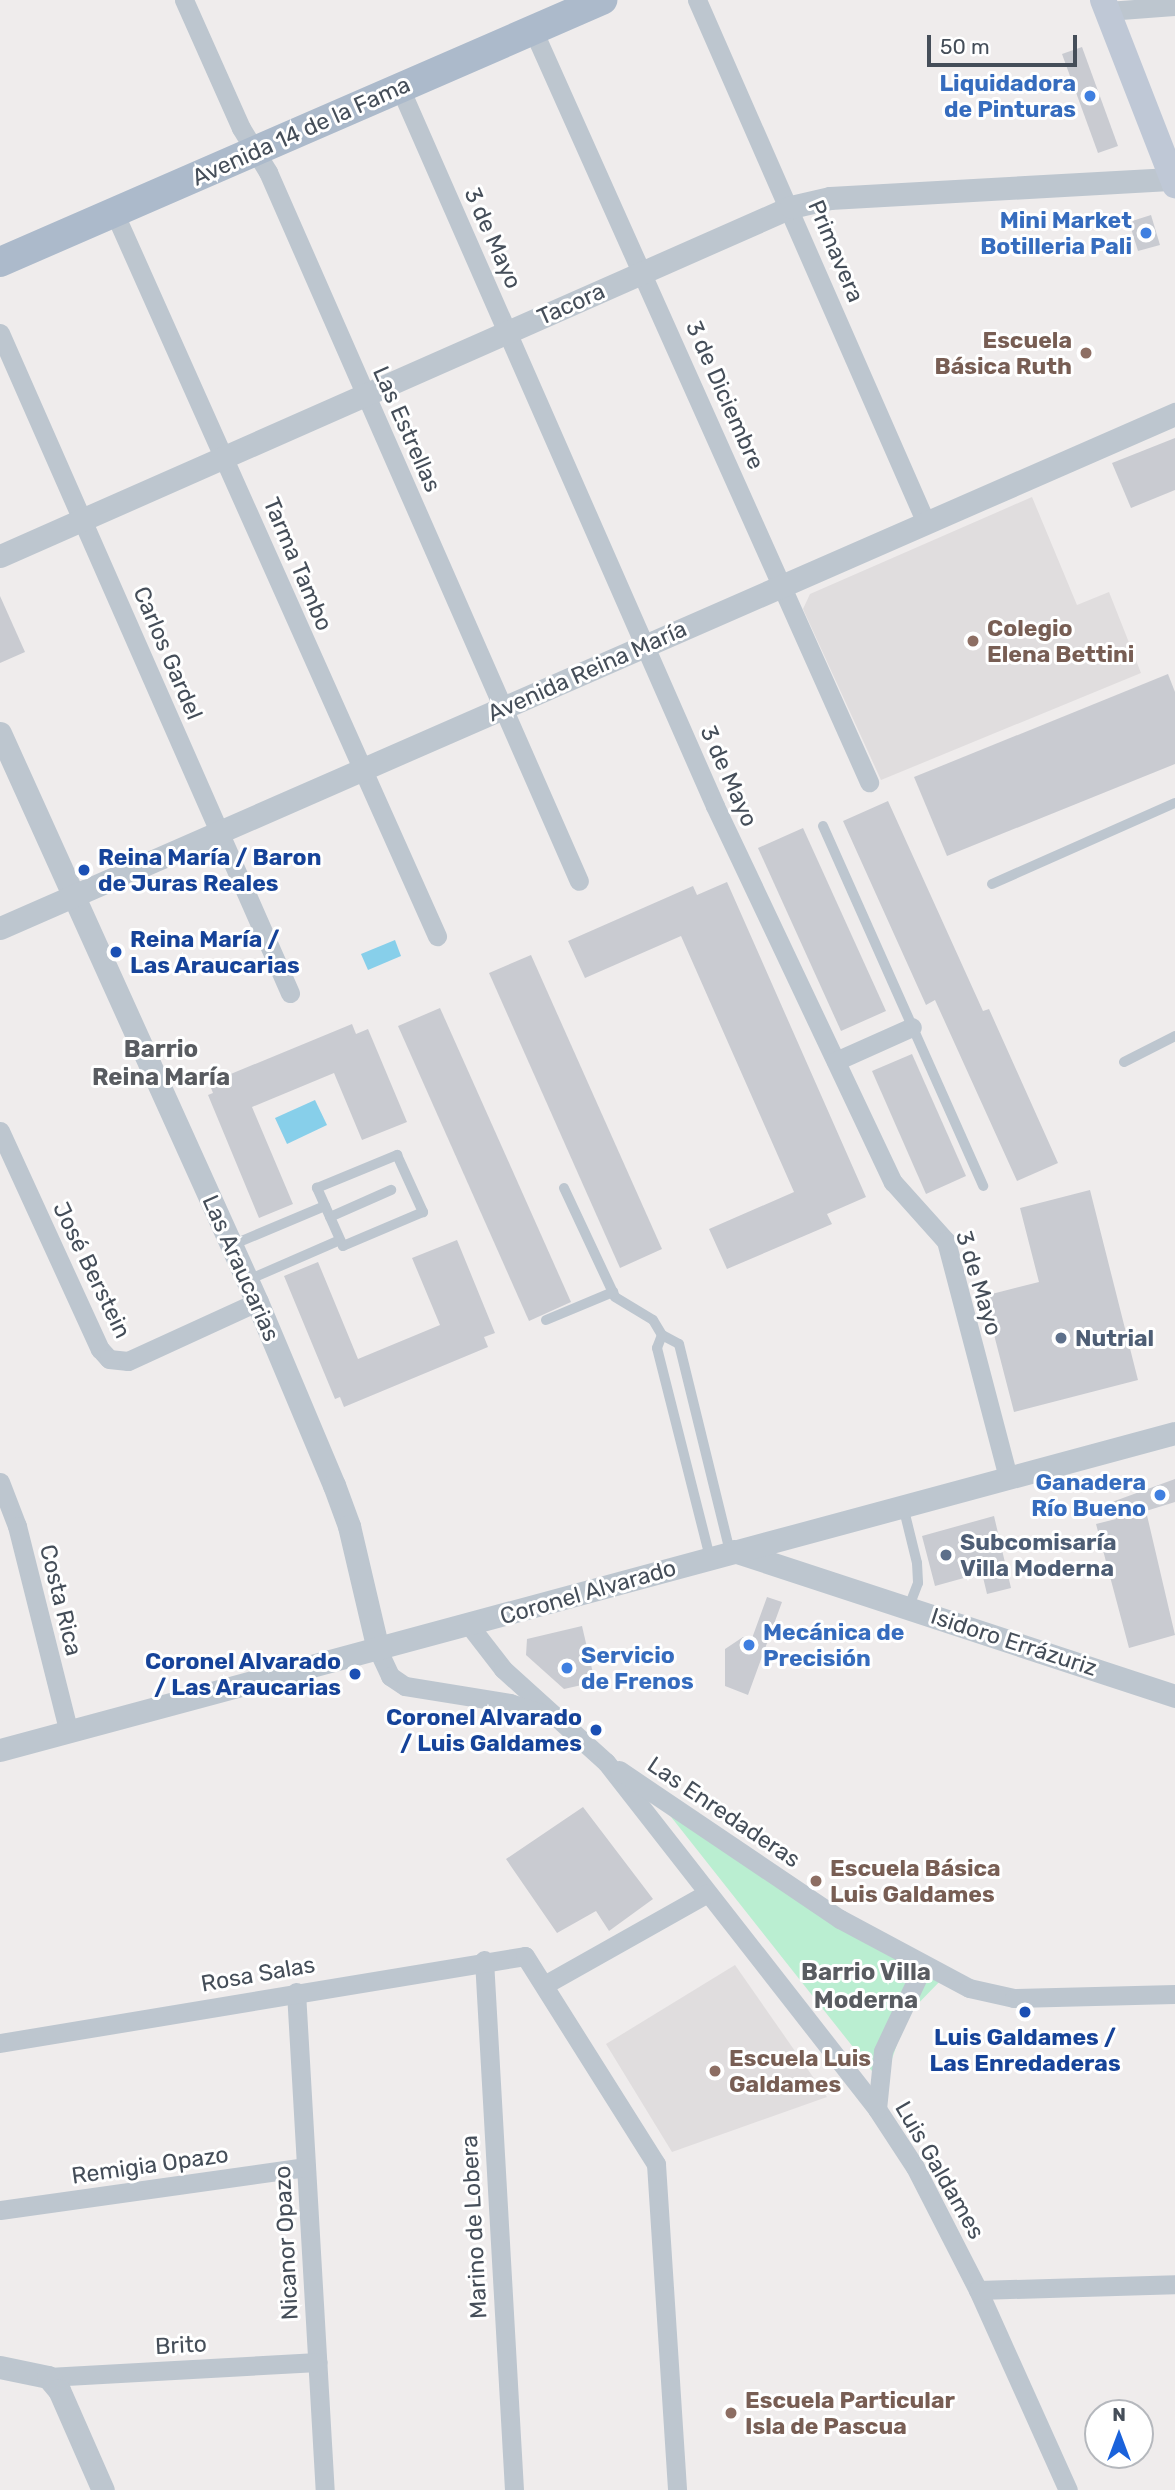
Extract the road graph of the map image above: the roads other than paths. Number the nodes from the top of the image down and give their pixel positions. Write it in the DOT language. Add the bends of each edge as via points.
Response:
graph roads {
  1 [pos="184,0"];
  2 [pos="602,0"];
  3 [pos="697,0"];
  4 [pos="1105,5"];
  5 [pos="1175,6"];
  6 [pos="533,30"];
  7 [pos="400,88"];
  8 [pos="255,151"];
  9 [pos="1174,181"];
  10 [pos="791,207"];
  11 [pos="114,212"];
  12 [pos="0,262"];
  13 [pos="643,272"];
  14 [pos="508,332"];
  15 [pos="0,333"];
  16 [pos="365,395"];
  17 [pos="1175,414"];
  18 [pos="225,457"];
  19 [pos="83,519"];
  20 [pos="926,523"];
  21 [pos="0,556"];
  22 [pos="782,586"];
  23 [pos="645,646"];
  24 [pos="503,708"];
  25 [pos="0,733"];
  26 [pos="361,770"];
  27 [pos="869,782"];
  28 [pos="1175,803"];
  29 [pos="823,826"];
  30 [pos="219,832"];
  31 [pos="579,881"];
  32 [pos="992,884"];
  33 [pos="73,896"];
  34 [pos="0,929"];
  35 [pos="437,936"];
  36 [pos="290,993"];
  37 [pos="912,1027"];
  38 [pos="1175,1036"];
  39 [pos="836,1061"];
  40 [pos="1124,1062"];
  41 [pos="0,1131"];
  42 [pos="983,1186"];
  43 [pos="564,1188"];
  44 [pos="391,1190"];
  45 [pos="325,1206"];
  46 [pos="330,1217"];
  47 [pos="340,1240"];
  48 [pos="231,1245"];
  49 [pos="247,1280"];
  50 [pos="613,1292"];
  51 [pos="257,1302"];
  52 [pos="546,1320"];
  53 [pos="663,1335"];
  54 [pos="1175,1433"];
  55 [pos="1008,1478"];
  56 [pos="0,1482"];
  57 [pos="903,1506"];
  58 [pos="810,1531"];
  59 [pos="724,1554"];
  60 [pos="816,1577"];
  61 [pos="909,1607"];
  62 [pos="469,1625"];
  63 [pos="378,1650"];
  64 [pos="1175,1696"];
  65 [pos="553,1717"];
  66 [pos="69,1733"];
  67 [pos="0,1750"];
  68 [pos="606,1762"];
  69 [pos="706,1894"];
  70 [pos="484,1960"];
  71 [pos="923,1966"];
  72 [pos="546,1984"];
  73 [pos="296,1993"];
  74 [pos="1175,1994"];
  75 [pos="0,2043"];
  76 [pos="877,2109"];
  77 [pos="306,2167"];
  78 [pos="0,2210"];
  79 [pos="1175,2284"];
  80 [pos="978,2290"];
  81 [pos="318,2362"];
  82 [pos="0,2367"];
  83 [pos="48,2377"];
  84 [pos="103,2490"];
  85 [pos="325,2490"];
  86 [pos="514,2490"];
  87 [pos="677,2490"];
  88 [pos="1068,2490"];
  1 -- 8 [label="street, Las Estrellas"];
  2 -- 6 [label="main road, Avenida 14 de la Fama"];
  3 -- 10 [label="street, Primavera"];
  4 -- 5 [label="street"];
  4 -- 9 [label="main road"];
  6 -- 7 [label="main road, Avenida 14 de la Fama"];
  6 -- 13 [label="street, 3 de Diciembre"];
  7 -- 8 [label="main road, Avenida 14 de la Fama"];
  7 -- 14 [label="street, 3 de Mayo"];
  8 -- 11 [label="main road, Avenida 14 de la Fama"];
  8 -- 16 [label="street, Las Estrellas"];
  9 -- 10 [label="street, Tacora" via="830,198"];
  10 -- 13 [label="street, Tacora"];
  10 -- 20 [label="street, Primavera"];
  11 -- 12 [label="main road, Avenida 14 de la Fama"];
  11 -- 18 [label="street, Tarma Tambo"];
  13 -- 14 [label="street, Tacora"];
  13 -- 22 [label="street, 3 de Diciembre"];
  14 -- 16 [label="street, Tacora"];
  14 -- 23 [label="street, 3 de Mayo"];
  15 -- 19 [label="street, Carlos Gardel"];
  16 -- 18 [label="street, Tacora"];
  16 -- 24 [label="street, Las Estrellas"];
  17 -- 20 [label="street, Avenida Reina María"];
  18 -- 19 [label="street, Tacora"];
  18 -- 26 [label="street, Tarma Tambo"];
  19 -- 21 [label="street, Tacora"];
  19 -- 30 [label="street, Carlos Gardel"];
  20 -- 22 [label="street, Avenida Reina María"];
  22 -- 23 [label="street, Avenida Reina María"];
  22 -- 27 [label="street, 3 de Diciembre"];
  23 -- 24 [label="street, Avenida Reina María"];
  23 -- 39 [label="street, 3 de Mayo"];
  24 -- 26 [label="street, Avenida Reina María"];
  24 -- 31 [label="street, Las Estrellas"];
  25 -- 33 [label="street, Las Araucarias"];
  26 -- 30 [label="street, Avenida Reina María"];
  26 -- 35 [label="street, Tarma Tambo"];
  28 -- 32 [label="lane"];
  29 -- 37 [label="lane"];
  30 -- 33 [label="street, Avenida Reina María"];
  30 -- 36 [label="street, Carlos Gardel"];
  33 -- 34 [label="street, Avenida Reina María"];
  33 -- 48 [label="street, Las Araucarias"];
  37 -- 39 [label="street"];
  37 -- 42 [label="lane"];
  38 -- 40 [label="lane"];
  39 -- 55 [label="street, 3 de Mayo" via="893,1182 946,1241"];
  41 -- 51 [label="street, José Berstein" via="100,1349 109,1359 128,1361"];
  43 -- 50 [label="lane"];
  44 -- 46 [label="lane"];
  45 -- 46 [label="lane"];
  45 -- 47 [label="lane" via="317,1188 397,1154 423,1213 342,1246"];
  45 -- 48 [label="lane"];
  46 -- 47 [label="lane"];
  47 -- 49 [label="lane"];
  48 -- 49 [label="street, Las Araucarias"];
  49 -- 51 [label="street, Las Araucarias"];
  50 -- 52 [label="lane"];
  50 -- 53 [label="lane" via="653,1320"];
  51 -- 63 [label="street, Las Araucarias" via="342,1505"];
  53 -- 59 [label="lane" via="657,1349"];
  53 -- 59 [label="lane" via="678,1344"];
  54 -- 55 [label="street, Coronel Alvarado"];
  55 -- 57 [label="street, Coronel Alvarado"];
  56 -- 66 [label="street, Costa Rica" via="17,1526"];
  57 -- 58 [label="street, Coronel Alvarado"];
  57 -- 61 [label="lane" via="917,1563 918,1583"];
  58 -- 59 [label="street, Coronel Alvarado"];
  58 -- 60 [label="street" via="802,1543 802,1558"];
  59 -- 60 [label="street, Isidoro Errázuriz"];
  59 -- 62 [label="street, Coronel Alvarado"];
  60 -- 61 [label="street, Isidoro Errázuriz"];
  61 -- 64 [label="street, Isidoro Errázuriz"];
  62 -- 63 [label="street, Coronel Alvarado"];
  62 -- 65 [label="street, Luis Galdames" via="483,1649"];
  63 -- 65 [label="street, Luis Galdames" via="390,1676 405,1686 510,1703"];
  63 -- 66 [label="street, Coronel Alvarado"];
  65 -- 68 [label="street, Luis Galdames"];
  66 -- 67 [label="street, Coronel Alvarado"];
  68 -- 69 [label="street, Luis Galdames"];
  68 -- 71 [label="street, Las Enredaderas" via="840,1919"];
  69 -- 72 [label="street"];
  69 -- 76 [label="street, Luis Galdames"];
  70 -- 72 [label="street, Rosa Salas" via="525,1956"];
  70 -- 73 [label="street, Rosa Salas"];
  70 -- 86 [label="street, Marino de Lobera"];
  71 -- 74 [label="street, Las Enredaderas" via="969,1988 1002,1996"];
  71 -- 76 [label="street" via="883,2051"];
  72 -- 87 [label="street" via="656,2164"];
  73 -- 75 [label="street, Rosa Salas"];
  73 -- 77 [label="street, Nicanor Opazo"];
  76 -- 80 [label="street, Luis Galdames" via="915,2167"];
  77 -- 78 [label="street, Remigia Opazo"];
  77 -- 81 [label="street, Nicanor Opazo"];
  79 -- 80 [label="street"];
  80 -- 88 [label="street, Luis Galdames"];
  81 -- 83 [label="street, Brito"];
  81 -- 85 [label="street, Nicanor Opazo"];
  82 -- 83 [label="street"];
  83 -- 84 [label="street" via="70,2408"];
}
